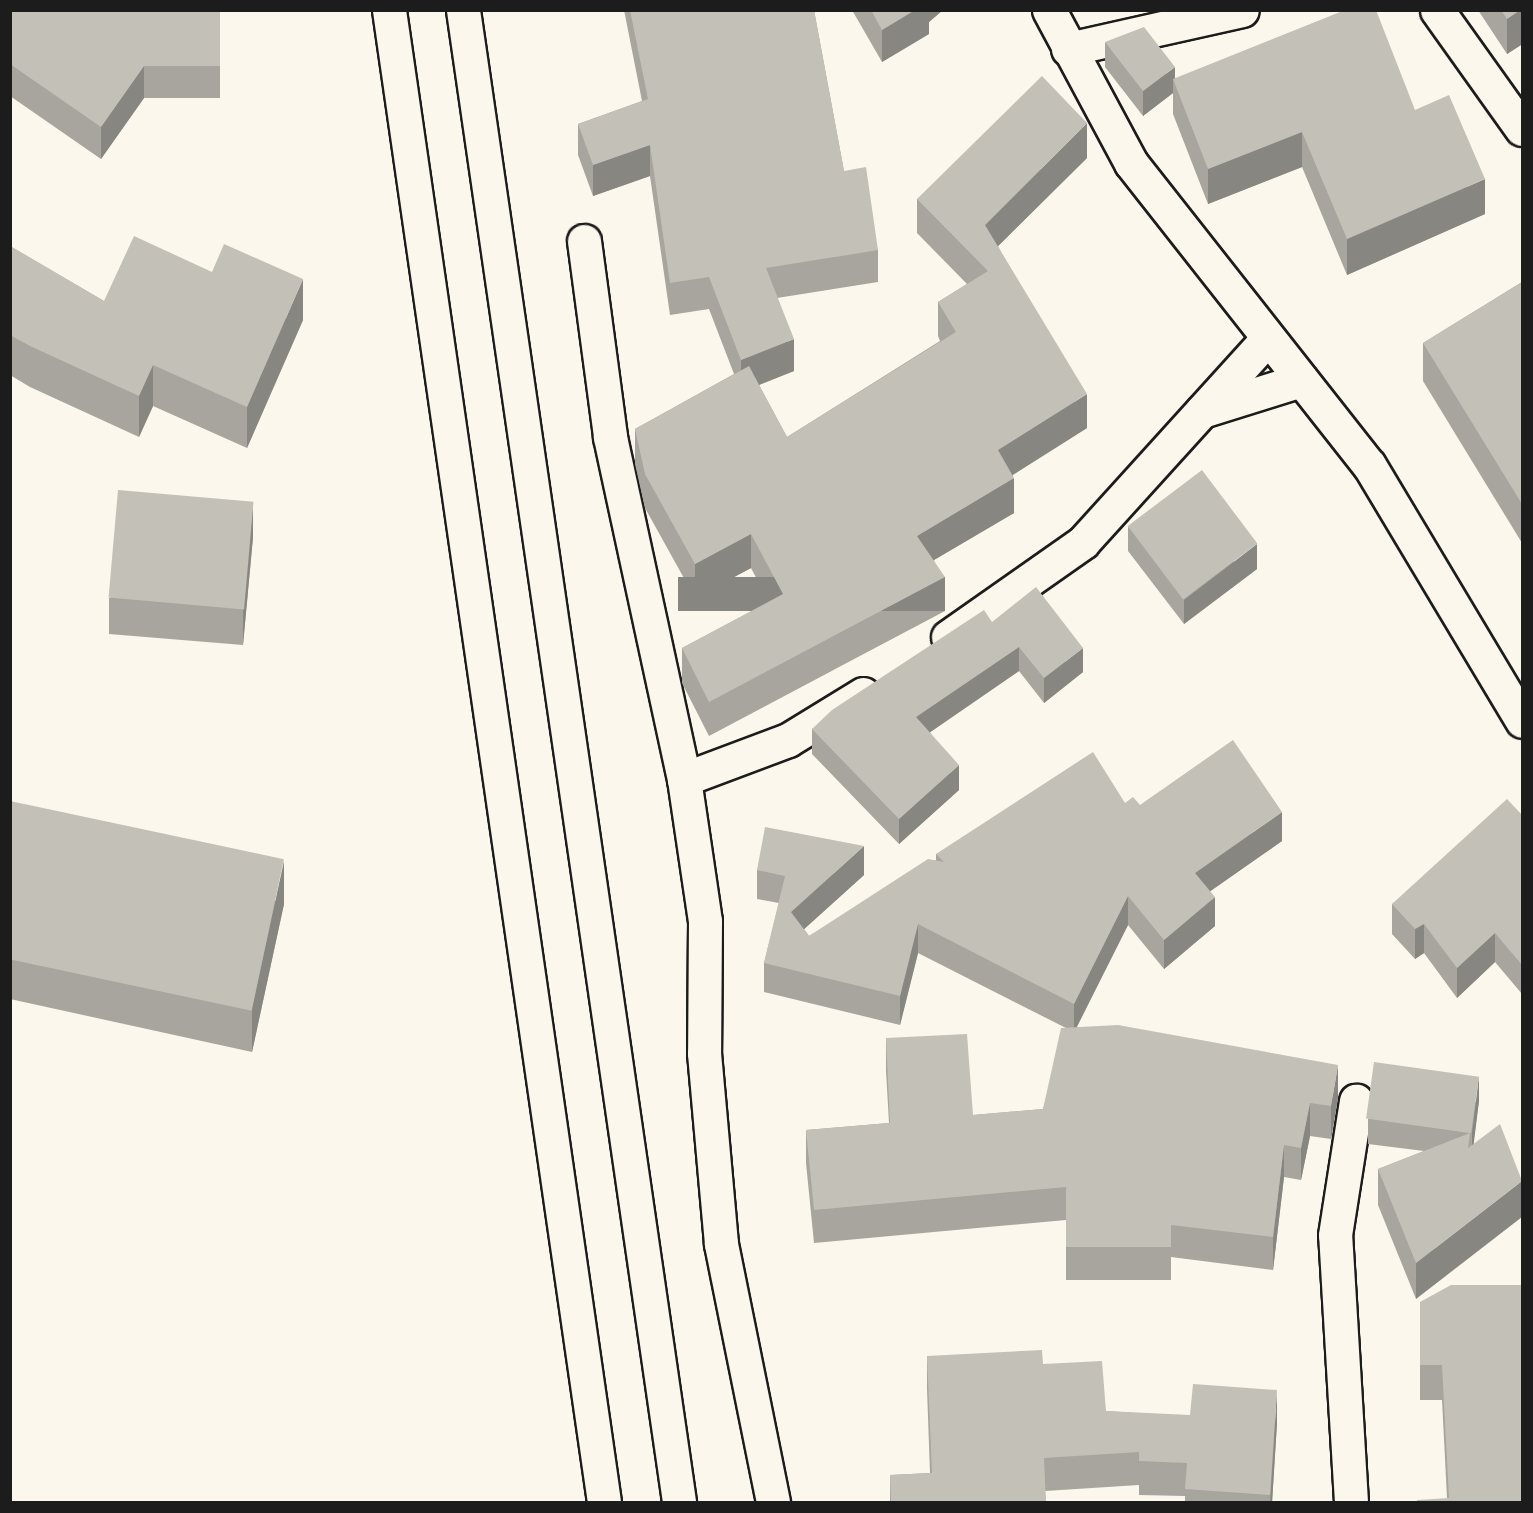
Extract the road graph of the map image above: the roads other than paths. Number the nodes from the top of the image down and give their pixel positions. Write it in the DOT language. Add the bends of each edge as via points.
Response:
graph roads {
  1 [pos="389,10"];
  2 [pos="464,10"];
  3 [pos="1049,10"];
  4 [pos="1242,10"];
  5 [pos="1437,10"];
  6 [pos="1068,49"];
  7 [pos="1522,129"];
  8 [pos="584,241"];
  9 [pos="1266,340"];
  10 [pos="1301,380"];
  11 [pos="1200,412"];
  12 [pos="924,655"];
  13 [pos="895,674"];
  14 [pos="1522,721"];
  15 [pos="684,779"];
  16 [pos="1356,1101"];
  17 [pos="604,1503"];
  18 [pos="679,1503"];
  19 [pos="772,1503"];
  20 [pos="1351,1503"];
  1 -- 17 [label="main road"];
  2 -- 18 [label="main road"];
  3 -- 6 [label="main road"];
  4 -- 6 [label="main road"];
  5 -- 7 [label="main road"];
  6 -- 9 [label="main road" via="1131,163"];
  8 -- 15 [label="main road" via="610,437"];
  9 -- 10 [label="main road"];
  9 -- 11 [label="main road"];
  10 -- 11 [label="main road"];
  10 -- 14 [label="main road" via="1369,465"];
  11 -- 12 [label="main road" via="1083,542"];
  13 -- 15 [label="main road" via="788,740"];
  15 -- 19 [label="main road" via="705,921 704,1053 721,1244"];
  16 -- 20 [label="main road" via="1335,1235"];
}
